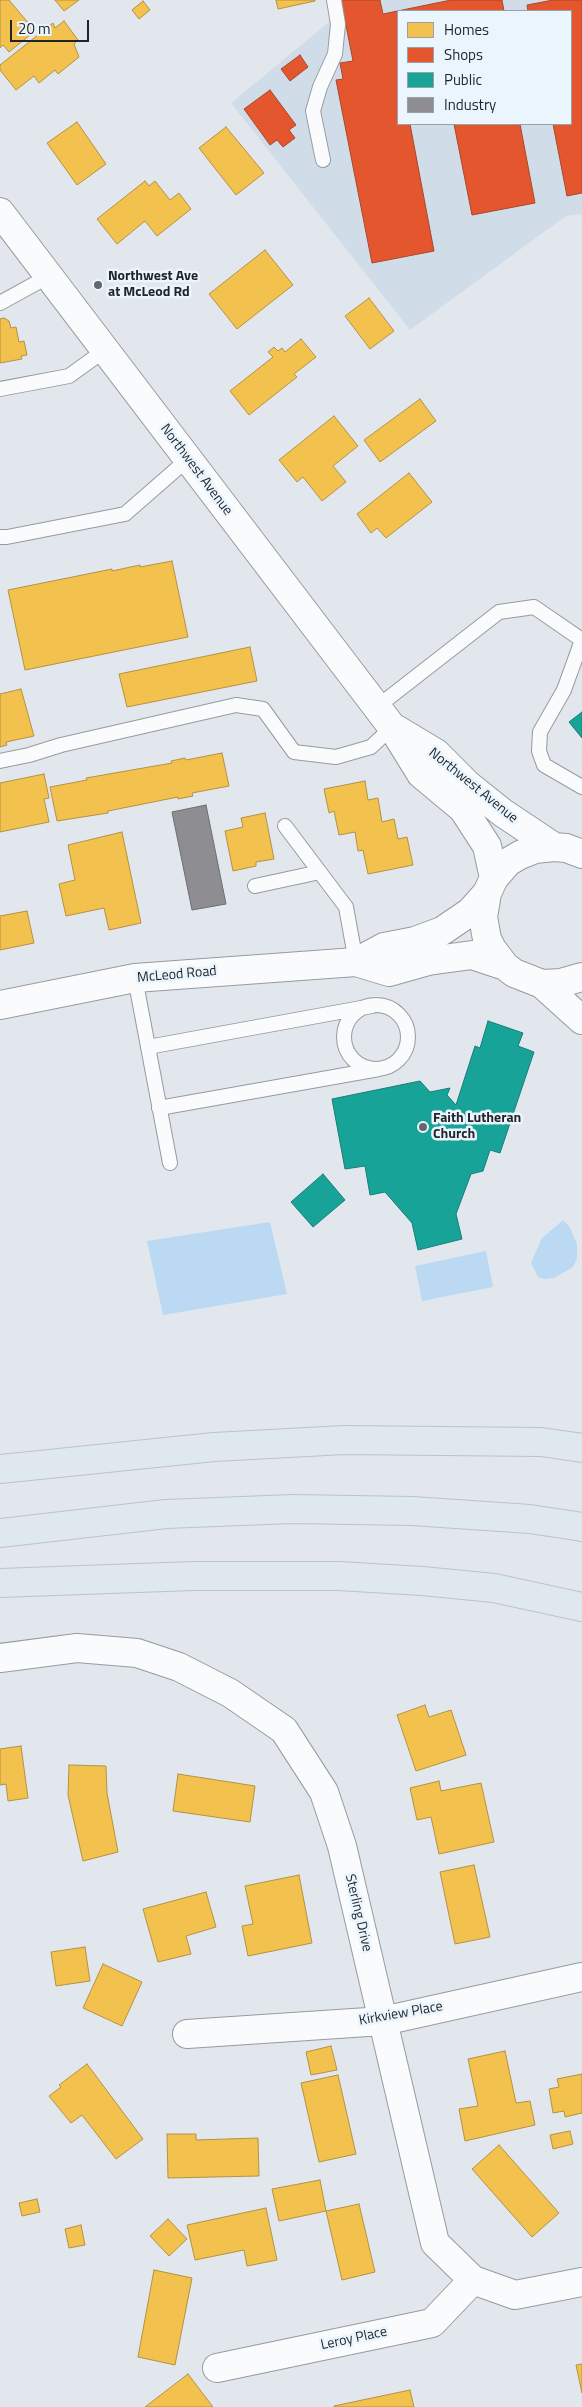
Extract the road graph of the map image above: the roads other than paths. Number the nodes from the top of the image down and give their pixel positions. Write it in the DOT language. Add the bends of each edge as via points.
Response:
graph roads {
  1 [pos="334,0"];
  2 [pos="323,160"];
  3 [pos="0,212"];
  4 [pos="48,276"];
  5 [pos="0,303"];
  6 [pos="105,350"];
  7 [pos="0,389"];
  8 [pos="188,459"];
  9 [pos="0,537"];
  10 [pos="582,640"];
  11 [pos="385,717"];
  12 [pos="0,761"];
  13 [pos="582,787"];
  14 [pos="284,826"];
  15 [pos="554,847"];
  16 [pos="582,854"];
  17 [pos="320,872"];
  18 [pos="490,885"];
  19 [pos="254,886"];
  20 [pos="356,962"];
  21 [pos="505,966"];
  22 [pos="582,977"];
  23 [pos="135,978"];
  24 [pos="542,984"];
  25 [pos="0,1005"];
  26 [pos="372,1006"];
  27 [pos="582,1020"];
  28 [pos="148,1047"];
  29 [pos="379,1069"];
  30 [pos="159,1108"];
  31 [pos="170,1163"];
  32 [pos="582,1448"];
  33 [pos="0,1469"];
  34 [pos="582,1527"];
  35 [pos="0,1533"];
  36 [pos="0,1583"];
  37 [pos="582,1607"];
  38 [pos="0,1658"];
  39 [pos="582,1977"];
  40 [pos="383,2020"];
  41 [pos="186,2034"];
  42 [pos="473,2280"];
  43 [pos="582,2282"];
  44 [pos="217,2368"];
  1 -- 2 [label="lane" via="338,24 336,54 320,87 313,112"];
  3 -- 4 [label="main road, Northwest Avenue"];
  4 -- 5 [label="lane"];
  4 -- 6 [label="main road, Northwest Avenue"];
  6 -- 7 [label="lane" via="69,376"];
  6 -- 8 [label="main road, Northwest Avenue"];
  8 -- 9 [label="lane" via="125,514"];
  8 -- 11 [label="main road, Northwest Avenue"];
  10 -- 11 [label="lane" via="534,607 498,612"];
  10 -- 13 [label="lane" via="564,690 540,732 539,751 544,765"];
  11 -- 12 [label="lane" via="371,747 336,757 294,752 263,709 236,705"];
  11 -- 15 [label="main road, Northwest Avenue" via="436,754 468,786 503,813"];
  11 -- 18 [label="main road, Northwest Avenue" via="421,774 463,808 479,832 486,846"];
  14 -- 17 [label="lane"];
  15 -- 16 [label="main road"];
  15 -- 18 [label="main road, McLeod Road" via="535,849 508,862"];
  17 -- 19 [label="lane"];
  17 -- 20 [label="lane" via="346,907"];
  18 -- 20 [label="main road, McLeod Road" via="470,912 442,931 384,947"];
  18 -- 21 [label="main road" via="484,928 492,949"];
  20 -- 21 [label="main road, McLeod Road" via="389,972 428,961 472,956"];
  20 -- 23 [label="main road, McLeod Road"];
  21 -- 24 [label="main road"];
  22 -- 24 [label="main road" via="561,984"];
  23 -- 25 [label="main road, McLeod Road"];
  23 -- 28 [label="lane"];
  24 -- 27 [label="main road"];
  26 -- 28 [label="lane"];
  26 -- 29 [label="lane" via="353,1015 347,1023 344,1043 357,1063"];
  26 -- 29 [label="lane" via="393,1010 401,1017 408,1038 400,1058"];
  28 -- 30 [label="lane"];
  29 -- 30 [label="lane"];
  30 -- 31 [label="lane"];
  32 -- 33 [label="highway" via="541,1442 344,1440 214,1447"];
  34 -- 35 [label="highway" via="530,1519 412,1511 293,1509 166,1514"];
  36 -- 37 [label="highway" via="193,1576 338,1576 494,1588"];
  38 -- 40 [label="main road, Sterling Drive" via="76,1648 137,1653 179,1667 230,1693 284,1730 324,1792 342,1846"];
  39 -- 40 [label="main road, Kirkview Place"];
  40 -- 41 [label="main road, Kirkview Place"];
  40 -- 42 [label="main road, Sterling Drive" via="435,2243"];
  42 -- 43 [label="main road, Sterling Drive" via="515,2295"];
  42 -- 44 [label="main road, Leroy Place" via="432,2323"];
}
